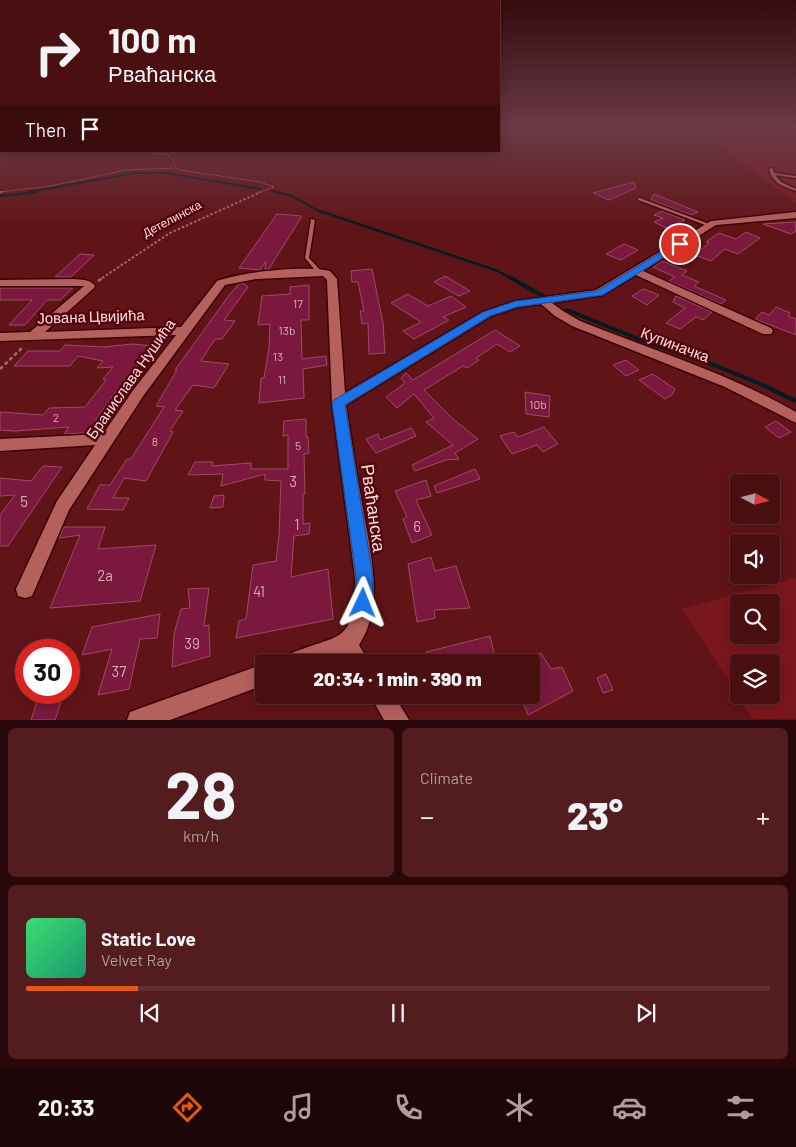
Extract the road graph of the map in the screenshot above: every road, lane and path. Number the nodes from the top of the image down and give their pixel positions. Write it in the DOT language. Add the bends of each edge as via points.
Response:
graph roads {
  1 [pos="173,161"];
  2 [pos="176,168"];
  3 [pos="796,177"];
  4 [pos="796,190"];
  5 [pos="0,192"];
  6 [pos="639,199"];
  7 [pos="796,215"];
  8 [pos="313,220"];
  9 [pos="710,226"];
  10 [pos="636,272"];
  11 [pos="322,273"];
  12 [pos="0,283"];
  13 [pos="90,286"];
  14 [pos="544,301"];
  15 [pos="183,331"];
  16 [pos="767,331"];
  17 [pos="34,335"];
  18 [pos="0,337"];
  19 [pos="0,369"];
  20 [pos="339,403"];
  21 [pos="796,418"];
  22 [pos="108,440"];
  23 [pos="0,445"];
  24 [pos="25,589"];
  25 [pos="346,644"];
  26 [pos="317,654"];
  27 [pos="353,654"];
  28 [pos="255,677"];
  29 [pos="387,704"];
  30 [pos="138,720"];
  31 [pos="398,720"];
  1 -- 2 [label="path"];
  2 -- 5 [label="path" via="126,170 50,186"];
  2 -- 13 [label="path, Детелинска" via="265,183 273,188 170,233"];
  3 -- 4 [label="lane" via="772,171 779,182"];
  6 -- 9 [label="lane"];
  7 -- 9 [label="street" via="720,222"];
  8 -- 11 [label="lane" via="307,258"];
  9 -- 10 [label="street"];
  10 -- 14 [label="street" via="599,293"];
  10 -- 16 [label="street"];
  11 -- 15 [label="street, Бранислава Нушића" via="229,279 221,283"];
  11 -- 20 [label="street, Рваћанска" via="330,274 332,279"];
  12 -- 13 [label="street" via="74,282"];
  13 -- 17 [label="street"];
  14 -- 20 [label="street" via="508,306 487,314"];
  14 -- 21 [label="street, Купиначка" via="558,315 749,392"];
  15 -- 17 [label="street, Јована Цвијића"];
  15 -- 22 [label="street, Бранислава Нушића"];
  17 -- 18 [label="street, Јована Цвијића"];
  17 -- 19 [label="path"];
  20 -- 25 [label="street, Рваћанска" via="364,577 361,617"];
  22 -- 23 [label="street"];
  22 -- 24 [label="street, Бранислава Нушића" via="63,506"];
  25 -- 26 [label="street"];
  25 -- 27 [label="street"];
  28 -- 30 [label="street"];
  29 -- 31 [label="street"];
}
